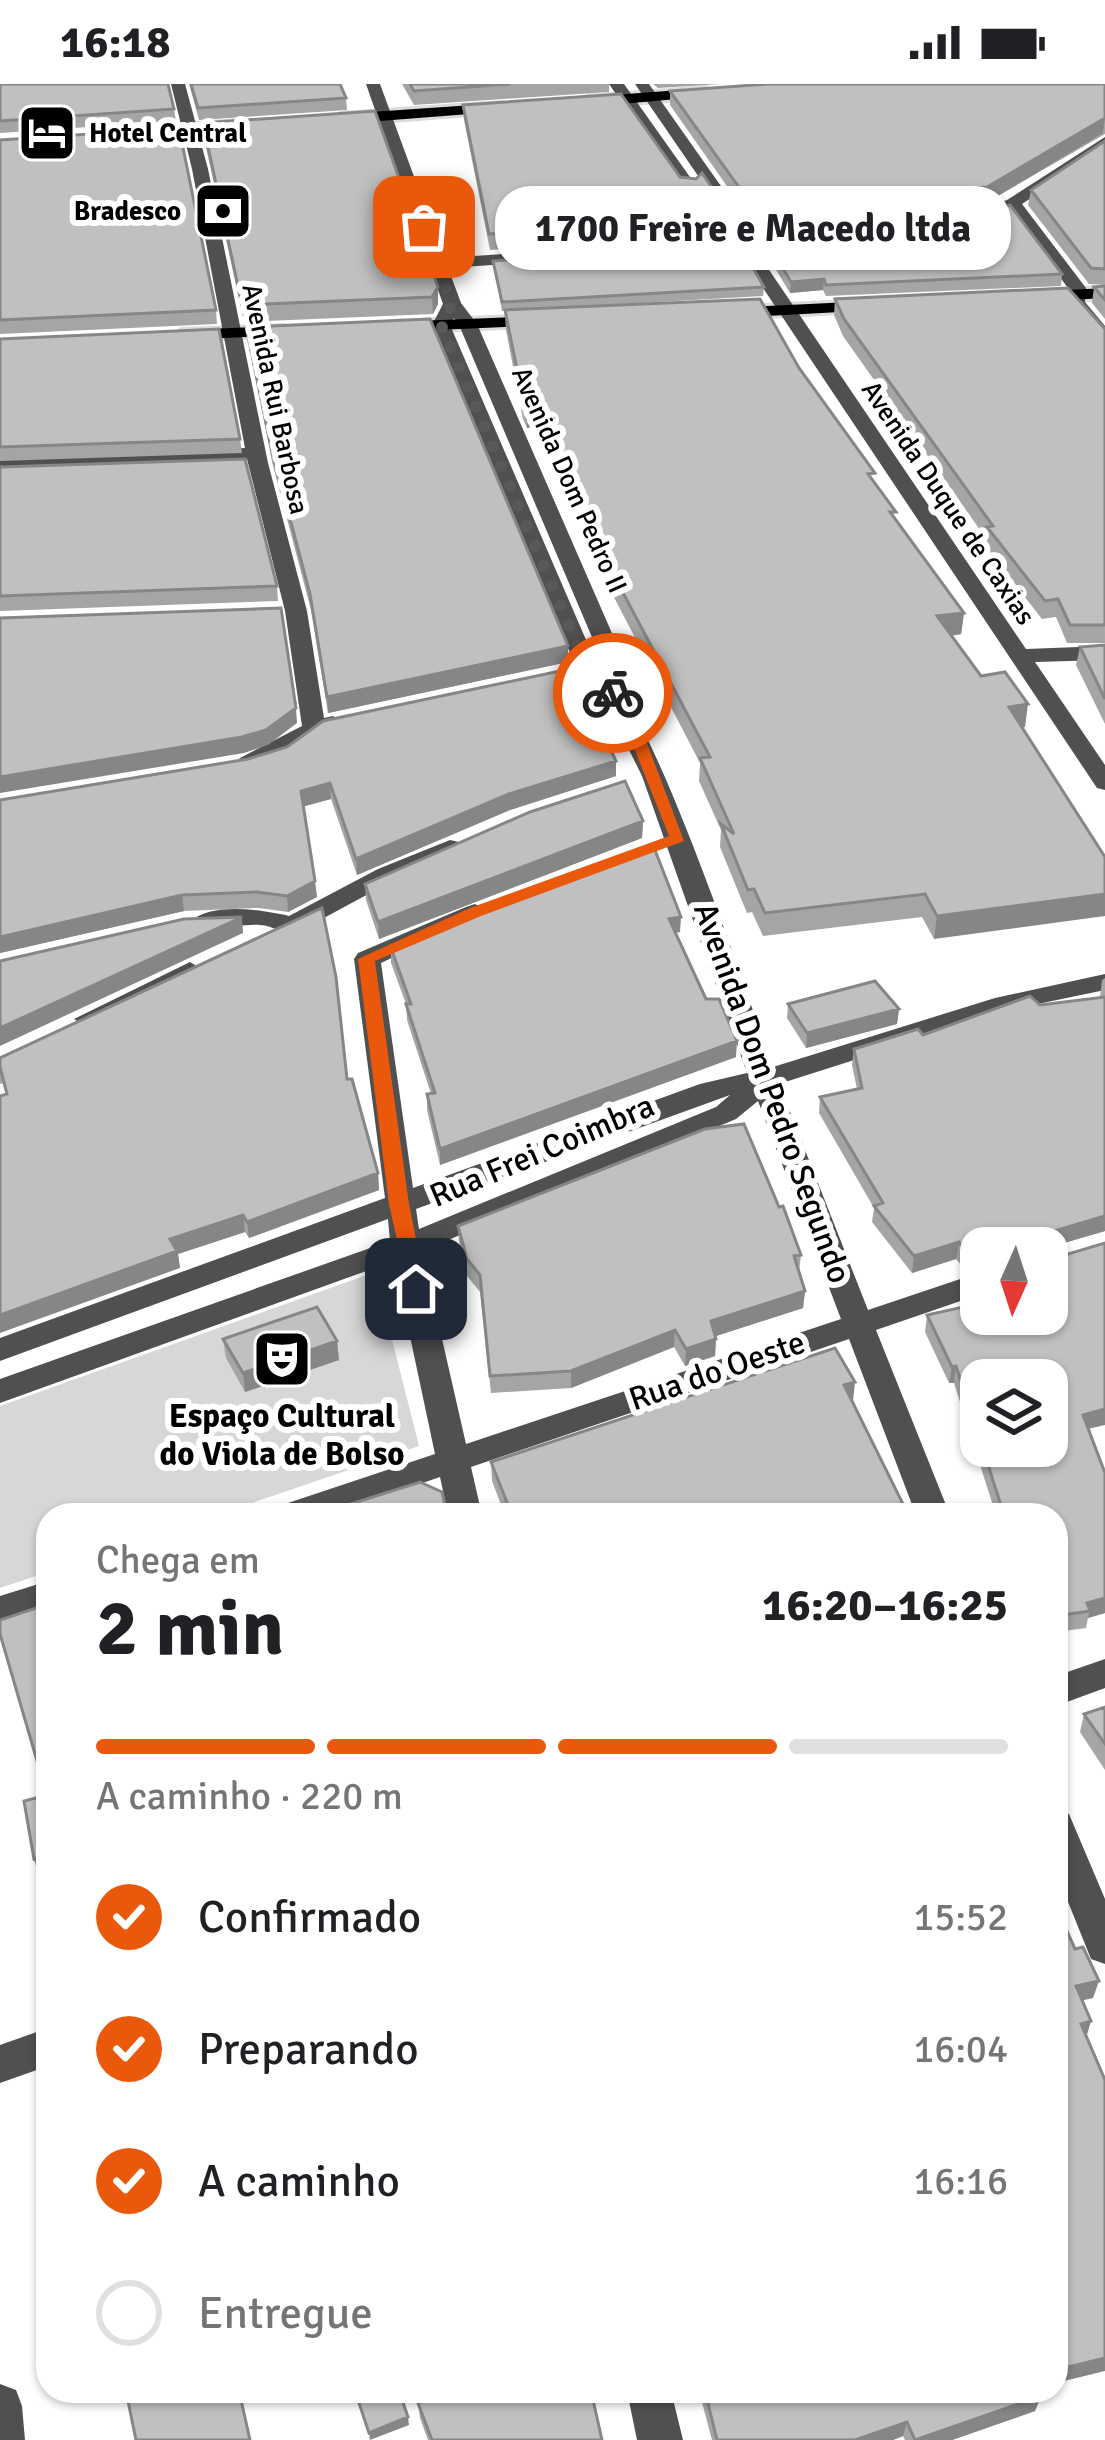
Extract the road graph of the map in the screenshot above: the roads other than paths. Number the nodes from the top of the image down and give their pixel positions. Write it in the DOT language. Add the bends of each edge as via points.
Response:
graph roads {
  1 [pos="178,84"];
  2 [pos="373,84"];
  3 [pos="646,90"];
  4 [pos="620,91"];
  5 [pos="718,92"];
  6 [pos="578,102"];
  7 [pos="530,106"];
  8 [pos="386,116"];
  9 [pos="321,121"];
  10 [pos="255,125"];
  11 [pos="190,130"];
  12 [pos="118,134"];
  13 [pos="1105,142"];
  14 [pos="1012,203"];
  15 [pos="703,207"];
  16 [pos="949,218"];
  17 [pos="770,235"];
  18 [pos="734,244"];
  19 [pos="437,263"];
  20 [pos="1105,293"];
  21 [pos="1074,295"];
  22 [pos="1008,299"];
  23 [pos="452,304"];
  24 [pos="897,304"];
  25 [pos="786,310"];
  26 [pos="718,313"];
  27 [pos="559,320"];
  28 [pos="468,324"];
  29 [pos="441,325"];
  30 [pos="371,328"];
  31 [pos="301,330"];
  32 [pos="231,333"];
  33 [pos="161,336"];
  34 [pos="1105,337"];
  35 [pos="503,403"];
  36 [pos="478,406"];
  37 [pos="258,458"];
  38 [pos="0,469"];
  39 [pos="548,505"];
  40 [pos="519,508"];
  41 [pos="1105,652"];
  42 [pos="1018,656"];
  43 [pos="592,669"];
  44 [pos="358,716"];
  45 [pos="314,727"];
  46 [pos="229,766"];
  47 [pos="1105,782"];
  48 [pos="482,834"];
  49 [pos="493,906"];
  50 [pos="293,926"];
  51 [pos="168,927"];
  52 [pos="254,943"];
  53 [pos="215,959"];
  54 [pos="1105,982"];
  55 [pos="59,1033"];
  56 [pos="764,1081"];
  57 [pos="399,1204"];
  58 [pos="406,1246"];
  59 [pos="960,1290"];
  60 [pos="857,1322"];
  61 [pos="0,1350"];
  62 [pos="0,1391"];
  63 [pos="454,1462"];
  64 [pos="328,1503"];
  65 [pos="463,1503"];
  66 [pos="928,1503"];
  67 [pos="36,1599"];
  68 [pos="0,1610"];
  69 [pos="1105,1673"];
  70 [pos="1068,1687"];
  71 [pos="1068,1855"];
  72 [pos="1105,1947"];
  73 [pos="36,2051"];
  74 [pos="0,2064"];
  75 [pos="652,2403"];
  76 [pos="0,2406"];
  77 [pos="2,2440"];
  78 [pos="660,2440"];
  1 -- 11 [label="street, Avenida Rui Barbosa"];
  2 -- 8 [label="street"];
  3 -- 4 [label="main road"];
  3 -- 5 [label="main road"];
  3 -- 18 [label="street, Avenida Duque de Caxias"];
  4 -- 6 [label="main road"];
  4 -- 15 [label="street"];
  7 -- 8 [label="main road"];
  8 -- 9 [label="main road"];
  8 -- 19 [label="street"];
  10 -- 11 [label="main road"];
  11 -- 12 [label="main road"];
  11 -- 32 [label="street, Avenida Rui Barbosa"];
  13 -- 14 [label="street"];
  14 -- 16 [label="street"];
  14 -- 21 [label="street" via="1077,288"];
  17 -- 18 [label="street"];
  18 -- 19 [label="street"];
  18 -- 25 [label="street, Avenida Duque de Caxias"];
  19 -- 23 [label="street"];
  20 -- 21 [label="main road"];
  21 -- 22 [label="main road"];
  21 -- 34 [label="street"];
  23 -- 28 [label="street, Avenida Dom Pedro II"];
  23 -- 29 [label="street"];
  24 -- 25 [label="main road"];
  25 -- 26 [label="main road"];
  25 -- 42 [label="street, Avenida Duque de Caxias"];
  27 -- 28 [label="main road"];
  28 -- 29 [label="main road"];
  28 -- 35 [label="street, Avenida Dom Pedro II"];
  29 -- 30 [label="main road"];
  29 -- 36 [label="street, Avenida Dom Pedro II"];
  31 -- 32 [label="main road"];
  32 -- 33 [label="main road"];
  32 -- 37 [label="street, Avenida Rui Barbosa"];
  35 -- 36 [label="street"];
  35 -- 39 [label="street, Avenida Dom Pedro II"];
  36 -- 40 [label="street, Avenida Dom Pedro II"];
  37 -- 38 [label="street"];
  37 -- 45 [label="street, Avenida Rui Barbosa"];
  39 -- 40 [label="street"];
  39 -- 43 [label="street, Avenida Dom Pedro II"];
  40 -- 43 [label="street, Avenida Dom Pedro II"];
  41 -- 42 [label="street"];
  42 -- 47 [label="street, Avenida Duque de Caxias"];
  43 -- 56 [label="street, Avenida Dom Pedro Segundo"];
  44 -- 45 [label="street"];
  45 -- 46 [label="street" via="278,754"];
  48 -- 50 [label="street"];
  49 -- 57 [label="street" via="367,959"];
  50 -- 51 [label="street" via="261,917"];
  50 -- 52 [label="street"];
  53 -- 55 [label="street"];
  54 -- 56 [label="street, Rua Frei Coimbra" via="1005,1002"];
  56 -- 57 [label="street, Rua Frei Coimbra" via="710,1090"];
  56 -- 58 [label="street, Rua Frei Coimbra" via="726,1113"];
  56 -- 60 [label="street, Avenida Dom Pedro Segundo"];
  57 -- 58 [label="street"];
  57 -- 61 [label="street, Rua Frei Coimbra"];
  58 -- 62 [label="street, Rua Frei Coimbra"];
  58 -- 63 [label="street"];
  59 -- 60 [label="street, Rua do Oeste"];
  60 -- 63 [label="street, Rua do Oeste"];
  60 -- 66 [label="street, Avenida Dom Pedro Segundo"];
  63 -- 64 [label="street, Rua do Oeste"];
  63 -- 65 [label="street"];
  67 -- 68 [label="street"];
  69 -- 70 [label="street"];
  71 -- 72 [label="street"];
  73 -- 74 [label="street"];
  75 -- 78 [label="street"];
  76 -- 77 [label="street"];
}
